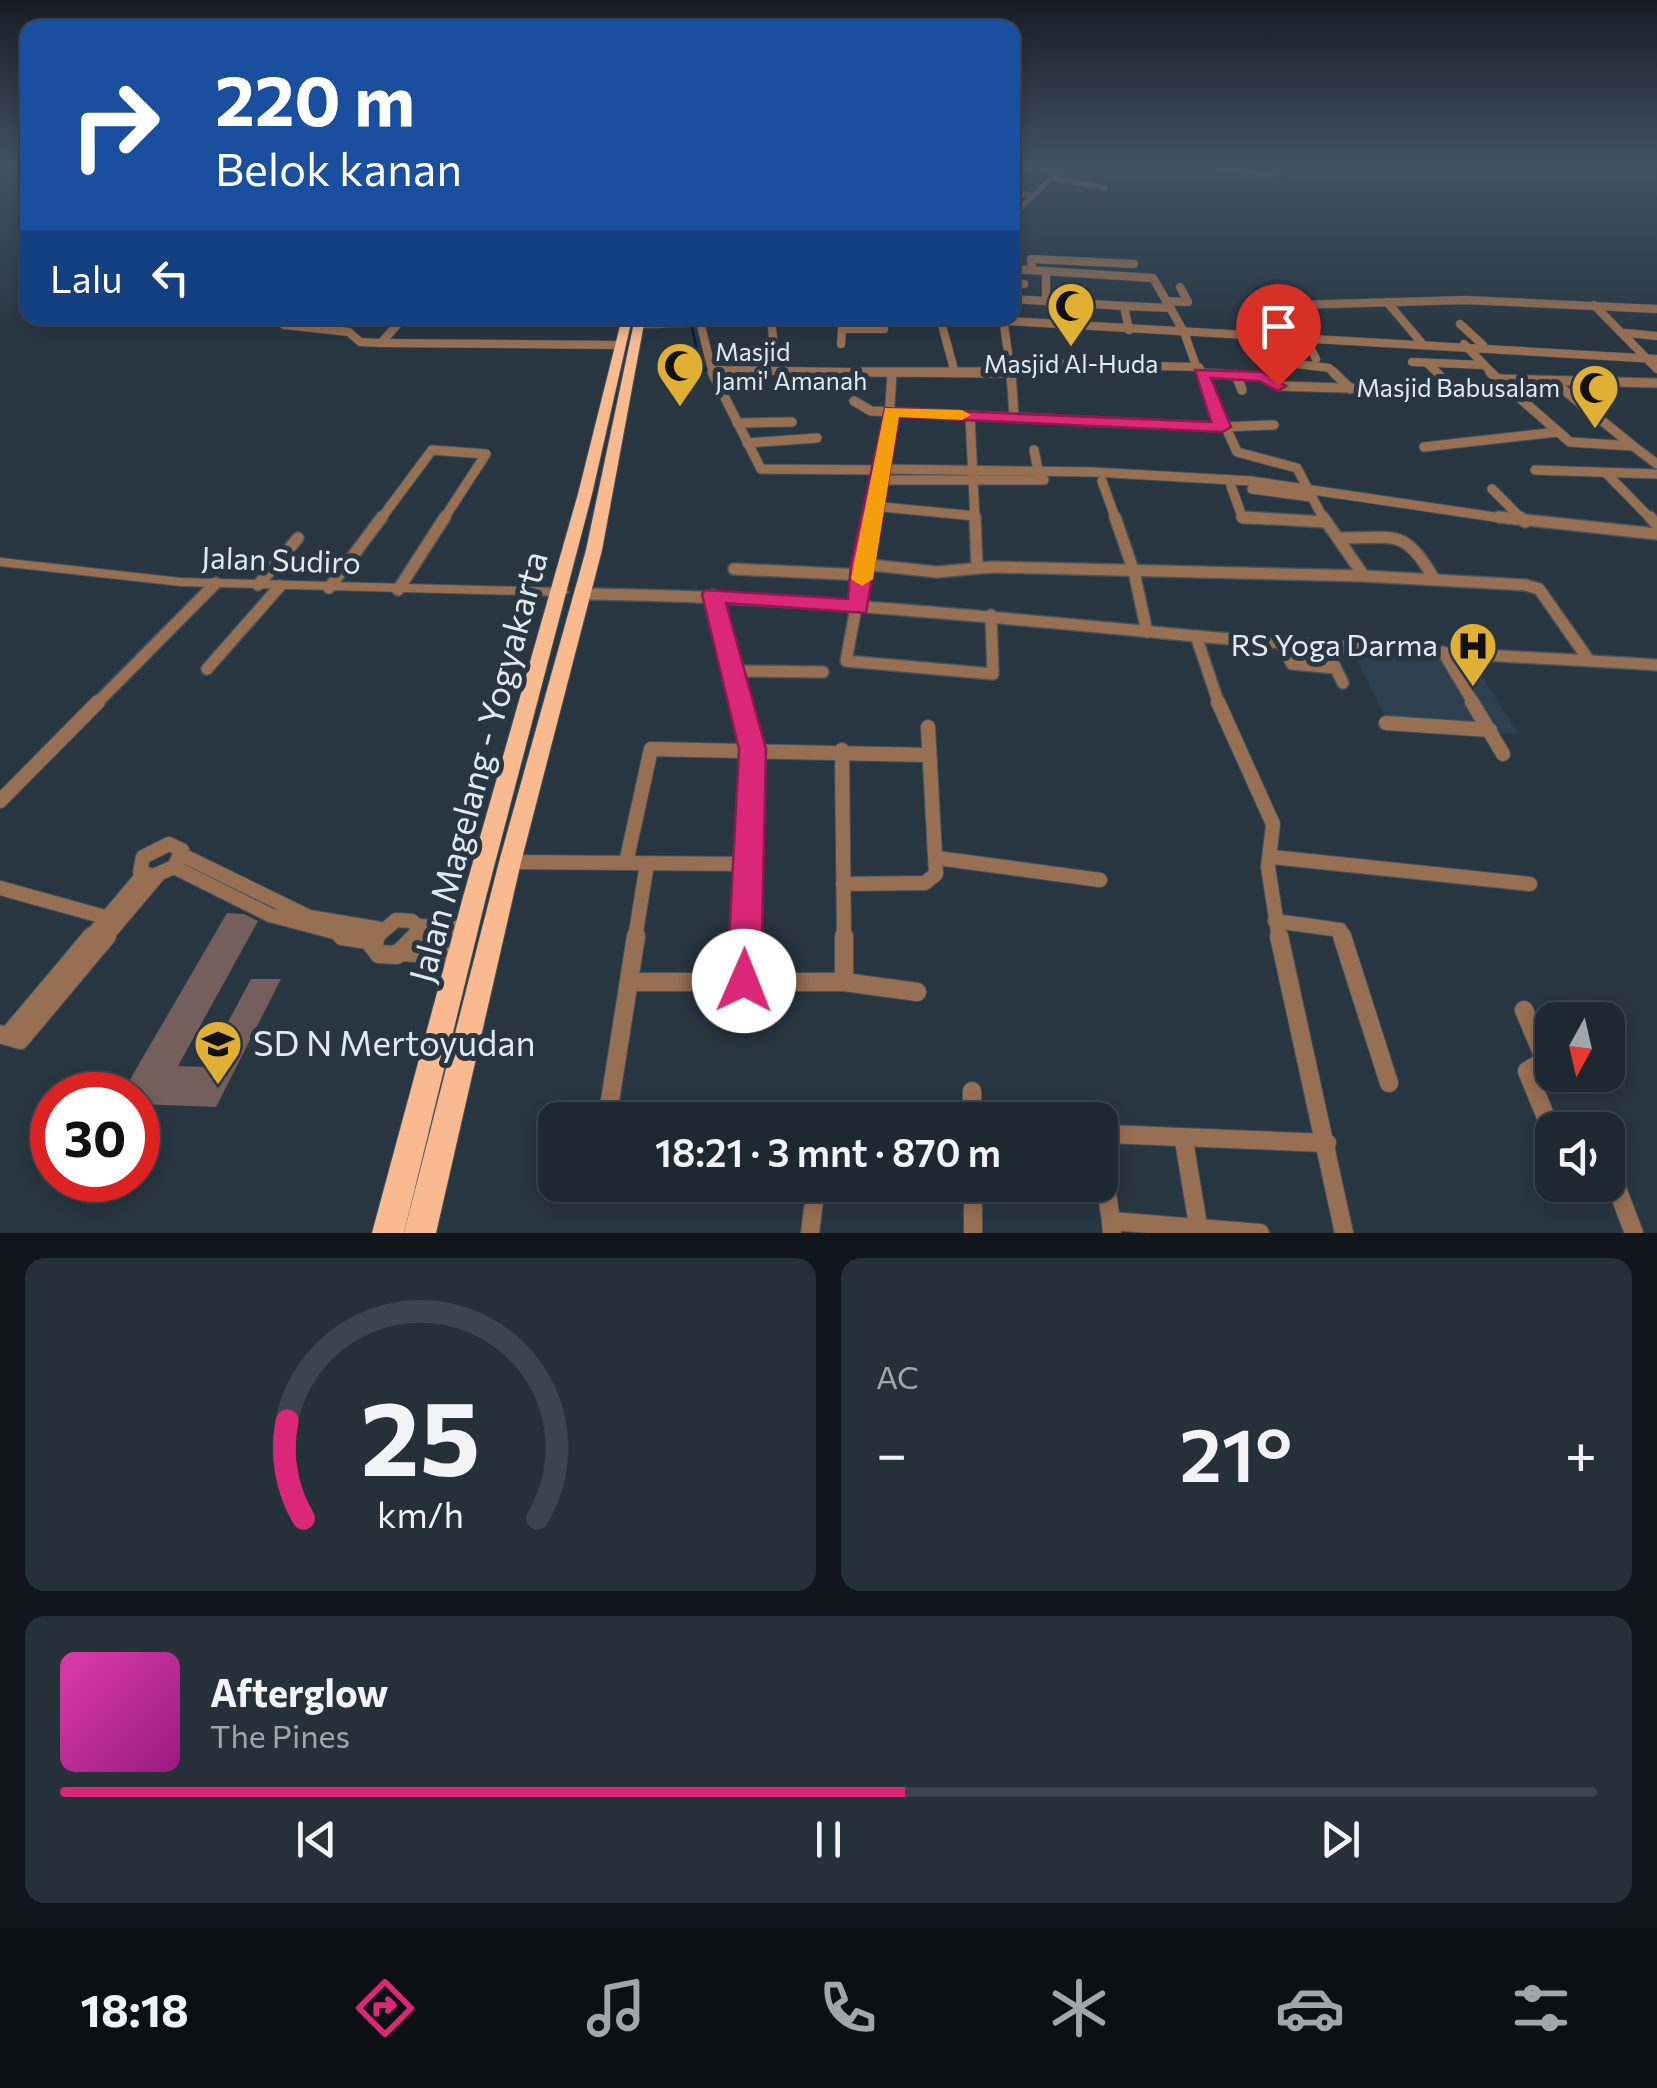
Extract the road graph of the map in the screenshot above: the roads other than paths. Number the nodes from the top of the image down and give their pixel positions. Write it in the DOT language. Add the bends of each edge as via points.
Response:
graph roads {
  1 [pos="1082,262"];
  2 [pos="1134,264"];
  3 [pos="1020,269"];
  4 [pos="1032,270"];
  5 [pos="1046,271"];
  6 [pos="1084,273"];
  7 [pos="1020,284"];
  8 [pos="1024,284"];
  9 [pos="1180,286"];
  10 [pos="1020,299"];
  11 [pos="1464,300"];
  12 [pos="1046,301"];
  13 [pos="1387,302"];
  14 [pos="1168,304"];
  15 [pos="1124,306"];
  16 [pos="1594,306"];
  17 [pos="1657,309"];
  18 [pos="1478,315"];
  19 [pos="1020,321"];
  20 [pos="1460,324"];
  21 [pos="286,325"];
  22 [pos="396,325"];
  23 [pos="633,325"];
  24 [pos="635,325"];
  25 [pos="695,325"];
  26 [pos="768,325"];
  27 [pos="884,325"];
  28 [pos="940,325"];
  29 [pos="1005,325"];
  30 [pos="1129,330"];
  31 [pos="1184,332"];
  32 [pos="1626,333"];
  33 [pos="1251,335"];
  34 [pos="1288,336"];
  35 [pos="1657,336"];
  36 [pos="1305,337"];
  37 [pos="1421,342"];
  38 [pos="381,343"];
  39 [pos="842,344"];
  40 [pos="1464,344"];
  41 [pos="621,345"];
  42 [pos="1483,346"];
  43 [pos="775,355"];
  44 [pos="1646,358"];
  45 [pos="1657,358"];
  46 [pos="1316,359"];
  47 [pos="1412,362"];
  48 [pos="1010,363"];
  49 [pos="1427,363"];
  50 [pos="1484,365"];
  51 [pos="1198,369"];
  52 [pos="1657,369"];
  53 [pos="714,370"];
  54 [pos="955,372"];
  55 [pos="892,373"];
  56 [pos="1010,374"];
  57 [pos="1236,375"];
  58 [pos="1498,379"];
  59 [pos="1577,380"];
  60 [pos="1556,382"];
  61 [pos="1657,383"];
  62 [pos="1242,390"];
  63 [pos="1351,390"];
  64 [pos="1455,392"];
  65 [pos="1510,393"];
  66 [pos="1596,397"];
  67 [pos="854,401"];
  68 [pos="891,412"];
  69 [pos="1014,415"];
  70 [pos="970,416"];
  71 [pos="737,422"];
  72 [pos="792,422"];
  73 [pos="1274,425"];
  74 [pos="1222,427"];
  75 [pos="1558,432"];
  76 [pos="817,438"];
  77 [pos="750,443"];
  78 [pos="1629,443"];
  79 [pos="1424,447"];
  80 [pos="1034,450"];
  81 [pos="1657,464"];
  82 [pos="1535,470"];
  83 [pos="880,473"];
  84 [pos="1607,474"];
  85 [pos="1657,474"];
  86 [pos="972,475"];
  87 [pos="1040,476"];
  88 [pos="1102,481"];
  89 [pos="1231,486"];
  90 [pos="1492,488"];
  91 [pos="1308,492"];
  92 [pos="873,506"];
  93 [pos="976,516"];
  94 [pos="1326,522"];
  95 [pos="1525,522"];
  96 [pos="1657,525"];
  97 [pos="1657,534"];
  98 [pos="298,538"];
  99 [pos="1338,538"];
  100 [pos="3,565"];
  101 [pos="977,568"];
  102 [pos="734,569"];
  103 [pos="862,569"];
  104 [pos="1134,572"];
  105 [pos="1364,576"];
  106 [pos="1434,579"];
  107 [pos="216,583"];
  108 [pos="258,585"];
  109 [pos="280,586"];
  110 [pos="329,588"];
  111 [pos="398,590"];
  112 [pos="572,593"];
  113 [pos="713,594"];
  114 [pos="858,608"];
  115 [pos="991,615"];
  116 [pos="1147,632"];
  117 [pos="1196,636"];
  118 [pos="1280,642"];
  119 [pos="1323,643"];
  120 [pos="1443,652"];
  121 [pos="1588,659"];
  122 [pos="1657,664"];
  123 [pos="207,668"];
  124 [pos="1336,668"];
  125 [pos="729,671"];
  126 [pos="823,672"];
  127 [pos="1343,683"];
  128 [pos="1386,723"];
  129 [pos="928,727"];
  130 [pos="1490,730"];
  131 [pos="752,749"];
  132 [pos="842,750"];
  133 [pos="1503,754"];
  134 [pos="927,755"];
  135 [pos="0,801"];
  136 [pos="937,858"];
  137 [pos="1272,858"];
  138 [pos="510,862"];
  139 [pos="626,863"];
  140 [pos="647,864"];
  141 [pos="747,864"];
  142 [pos="1100,880"];
  143 [pos="844,884"];
  144 [pos="1530,884"];
  145 [pos="0,888"];
  146 [pos="114,919"];
  147 [pos="1275,920"];
  148 [pos="417,926"];
  149 [pos="468,928"];
  150 [pos="377,935"];
  151 [pos="404,952"];
  152 [pos="460,957"];
  153 [pos="744,981"];
  154 [pos="630,982"];
  155 [pos="844,982"];
  156 [pos="917,992"];
  157 [pos="1524,1010"];
  158 [pos="4,1035"];
  159 [pos="1389,1083"];
  160 [pos="972,1091"];
  161 [pos="610,1102"];
  162 [pos="972,1102"];
  163 [pos="1544,1112"];
  164 [pos="1184,1140"];
  165 [pos="1327,1144"];
  166 [pos="814,1202"];
  167 [pos="973,1202"];
  168 [pos="1622,1202"];
  169 [pos="1198,1225"];
  170 [pos="1111,1227"];
  171 [pos="388,1233"];
  172 [pos="420,1233"];
  173 [pos="810,1233"];
  174 [pos="973,1233"];
  175 [pos="1260,1233"];
  176 [pos="1344,1233"];
  177 [pos="1634,1233"];
  1 -- 2 [label="street"];
  1 -- 4 [label="street" via="1031,258"];
  1 -- 6 [label="street"];
  3 -- 4 [label="street"];
  4 -- 5 [label="street"];
  5 -- 6 [label="street"];
  5 -- 12 [label="street"];
  6 -- 14 [label="street" via="1153,278"];
  7 -- 8 [label="street"];
  9 -- 14 [label="street" via="1188,302"];
  10 -- 12 [label="street"];
  11 -- 13 [label="street"];
  11 -- 16 [label="street"];
  11 -- 18 [label="street"];
  12 -- 15 [label="street"];
  13 -- 34 [label="street" via="1262,306"];
  13 -- 37 [label="street"];
  14 -- 15 [label="street"];
  14 -- 31 [label="street"];
  15 -- 30 [label="street"];
  16 -- 17 [label="street"];
  16 -- 32 [label="street"];
  19 -- 30 [label="street"];
  20 -- 42 [label="street"];
  21 -- 38 [label="street" via="350,332 360,342"];
  22 -- 38 [label="street"];
  23 -- 41 [label="highway, Jalan Magelang - Yogyakarta"];
  24 -- 112 [label="highway, Jalan Magelang - Yogyakarta"];
  25 -- 53 [label="street"];
  26 -- 43 [label="street"];
  27 -- 39 [label="street" via="842,329"];
  28 -- 54 [label="street"];
  29 -- 48 [label="street"];
  30 -- 31 [label="street"];
  31 -- 33 [label="street"];
  31 -- 51 [label="street"];
  32 -- 35 [label="street"];
  32 -- 44 [label="street"];
  33 -- 34 [label="street"];
  33 -- 63 [label="street" via="1265,360 1325,366"];
  34 -- 36 [label="street"];
  36 -- 37 [label="street"];
  36 -- 46 [label="street"];
  37 -- 40 [label="street"];
  38 -- 41 [label="street"];
  40 -- 42 [label="street"];
  40 -- 50 [label="street"];
  41 -- 112 [label="highway, Jalan Magelang - Yogyakarta"];
  42 -- 44 [label="street"];
  44 -- 45 [label="street"];
  44 -- 52 [label="street"];
  47 -- 49 [label="street"];
  48 -- 51 [label="street"];
  48 -- 56 [label="street"];
  49 -- 50 [label="street"];
  49 -- 64 [label="street"];
  50 -- 58 [label="street"];
  51 -- 57 [label="street"];
  51 -- 74 [label="street"];
  53 -- 55 [label="street"];
  53 -- 71 [label="street"];
  54 -- 55 [label="street"];
  54 -- 56 [label="street"];
  55 -- 68 [label="street"];
  56 -- 69 [label="street"];
  57 -- 62 [label="street"];
  57 -- 63 [label="street" via="1262,376 1278,386"];
  58 -- 60 [label="street"];
  58 -- 65 [label="street"];
  59 -- 60 [label="street"];
  59 -- 61 [label="street"];
  59 -- 66 [label="street"];
  60 -- 78 [label="street"];
  63 -- 64 [label="street"];
  64 -- 65 [label="street"];
  65 -- 75 [label="street"];
  67 -- 68 [label="street" via="864,410"];
  68 -- 70 [label="street"];
  68 -- 83 [label="street"];
  69 -- 70 [label="street"];
  69 -- 74 [label="street"];
  70 -- 86 [label="street"];
  71 -- 72 [label="street"];
  71 -- 77 [label="street"];
  73 -- 74 [label="street"];
  74 -- 91 [label="street" via="1238,452 1297,468"];
  75 -- 78 [label="street" via="1572,442"];
  75 -- 79 [label="street"];
  76 -- 77 [label="street"];
  77 -- 83 [label="street" via="766,470"];
  78 -- 81 [label="street"];
  80 -- 87 [label="street"];
  82 -- 84 [label="street"];
  83 -- 86 [label="street"];
  83 -- 92 [label="street"];
  84 -- 85 [label="street"];
  84 -- 96 [label="street"];
  86 -- 87 [label="street"];
  86 -- 93 [label="street"];
  87 -- 88 [label="street"];
  87 -- 91 [label="street" via="1194,474"];
  88 -- 89 [label="street"];
  88 -- 104 [label="street"];
  89 -- 91 [label="street"];
  89 -- 94 [label="street" via="1242,519"];
  90 -- 95 [label="street"];
  91 -- 94 [label="street"];
  91 -- 95 [label="street"];
  92 -- 93 [label="street"];
  92 -- 103 [label="street"];
  93 -- 101 [label="street"];
  94 -- 99 [label="street"];
  95 -- 97 [label="street"];
  98 -- 108 [label="street"];
  99 -- 105 [label="street"];
  99 -- 106 [label="street" via="1404,539"];
  100 -- 107 [label="street, Jalan Sudiro"];
  101 -- 103 [label="street"];
  101 -- 104 [label="street"];
  102 -- 103 [label="street"];
  103 -- 114 [label="street"];
  104 -- 105 [label="street"];
  104 -- 116 [label="street"];
  105 -- 106 [label="street"];
  106 -- 121 [label="street" via="1539,590"];
  107 -- 108 [label="street, Jalan Sudiro"];
  107 -- 135 [label="street"];
  108 -- 109 [label="street, Jalan Sudiro"];
  109 -- 110 [label="street, Jalan Sudiro"];
  109 -- 123 [label="street"];
  110 -- 111 [label="street, Jalan Sudiro"];
  110 -- 111 [label="street" via="432,450 486,454"];
  111 -- 112 [label="street, Jalan Sudiro"];
  112 -- 113 [label="street"];
  112 -- 138 [label="highway, Jalan Magelang - Yogyakarta"];
  112 -- 149 [label="highway, Jalan Magelang - Yogyakarta"];
  113 -- 114 [label="street"];
  113 -- 125 [label="street"];
  114 -- 115 [label="street"];
  114 -- 115 [label="street" via="846,661 993,674"];
  115 -- 116 [label="street"];
  116 -- 117 [label="street"];
  117 -- 118 [label="street"];
  117 -- 137 [label="street" via="1207,678 1272,824"];
  118 -- 119 [label="street"];
  118 -- 124 [label="street" via="1292,664"];
  119 -- 120 [label="street"];
  119 -- 124 [label="street"];
  120 -- 121 [label="street"];
  120 -- 130 [label="street"];
  121 -- 122 [label="street"];
  124 -- 127 [label="street"];
  125 -- 126 [label="street"];
  125 -- 131 [label="street"];
  128 -- 130 [label="street"];
  129 -- 134 [label="street"];
  130 -- 133 [label="street"];
  131 -- 132 [label="street"];
  131 -- 139 [label="street" via="651,749"];
  131 -- 141 [label="street"];
  132 -- 134 [label="street"];
  132 -- 143 [label="street"];
  134 -- 136 [label="street"];
  136 -- 142 [label="street"];
  136 -- 143 [label="street" via="932,881"];
  137 -- 144 [label="street"];
  137 -- 147 [label="street"];
  138 -- 139 [label="street"];
  138 -- 172 [label="highway, Jalan Magelang - Yogyakarta"];
  139 -- 140 [label="street"];
  140 -- 141 [label="street"];
  140 -- 154 [label="street"];
  141 -- 153 [label="street"];
  143 -- 155 [label="street"];
  145 -- 146 [label="street"];
  146 -- 150 [label="street" via="165,868 286,924"];
  146 -- 158 [label="street" via="20,1040"];
  147 -- 159 [label="street" via="1340,930"];
  147 -- 165 [label="street"];
  148 -- 149 [label="street"];
  148 -- 150 [label="street" via="403,919"];
  148 -- 151 [label="street" via="416,940"];
  149 -- 152 [label="highway, Jalan Magelang - Yogyakarta"];
  150 -- 151 [label="street" via="375,951"];
  151 -- 152 [label="street"];
  152 -- 171 [label="highway, Jalan Magelang - Yogyakarta"];
  153 -- 154 [label="street"];
  153 -- 155 [label="street"];
  154 -- 161 [label="street"];
  155 -- 156 [label="street"];
  157 -- 163 [label="street" via="1545,1060 1526,1068"];
  160 -- 162 [label="street"];
  164 -- 165 [label="street"];
  164 -- 169 [label="street"];
  164 -- 170 [label="street" via="1107,1134 1101,1153"];
  165 -- 176 [label="street"];
  166 -- 173 [label="street"];
  167 -- 174 [label="street"];
  168 -- 177 [label="street"];
  169 -- 170 [label="street"];
  169 -- 175 [label="street"];
}
